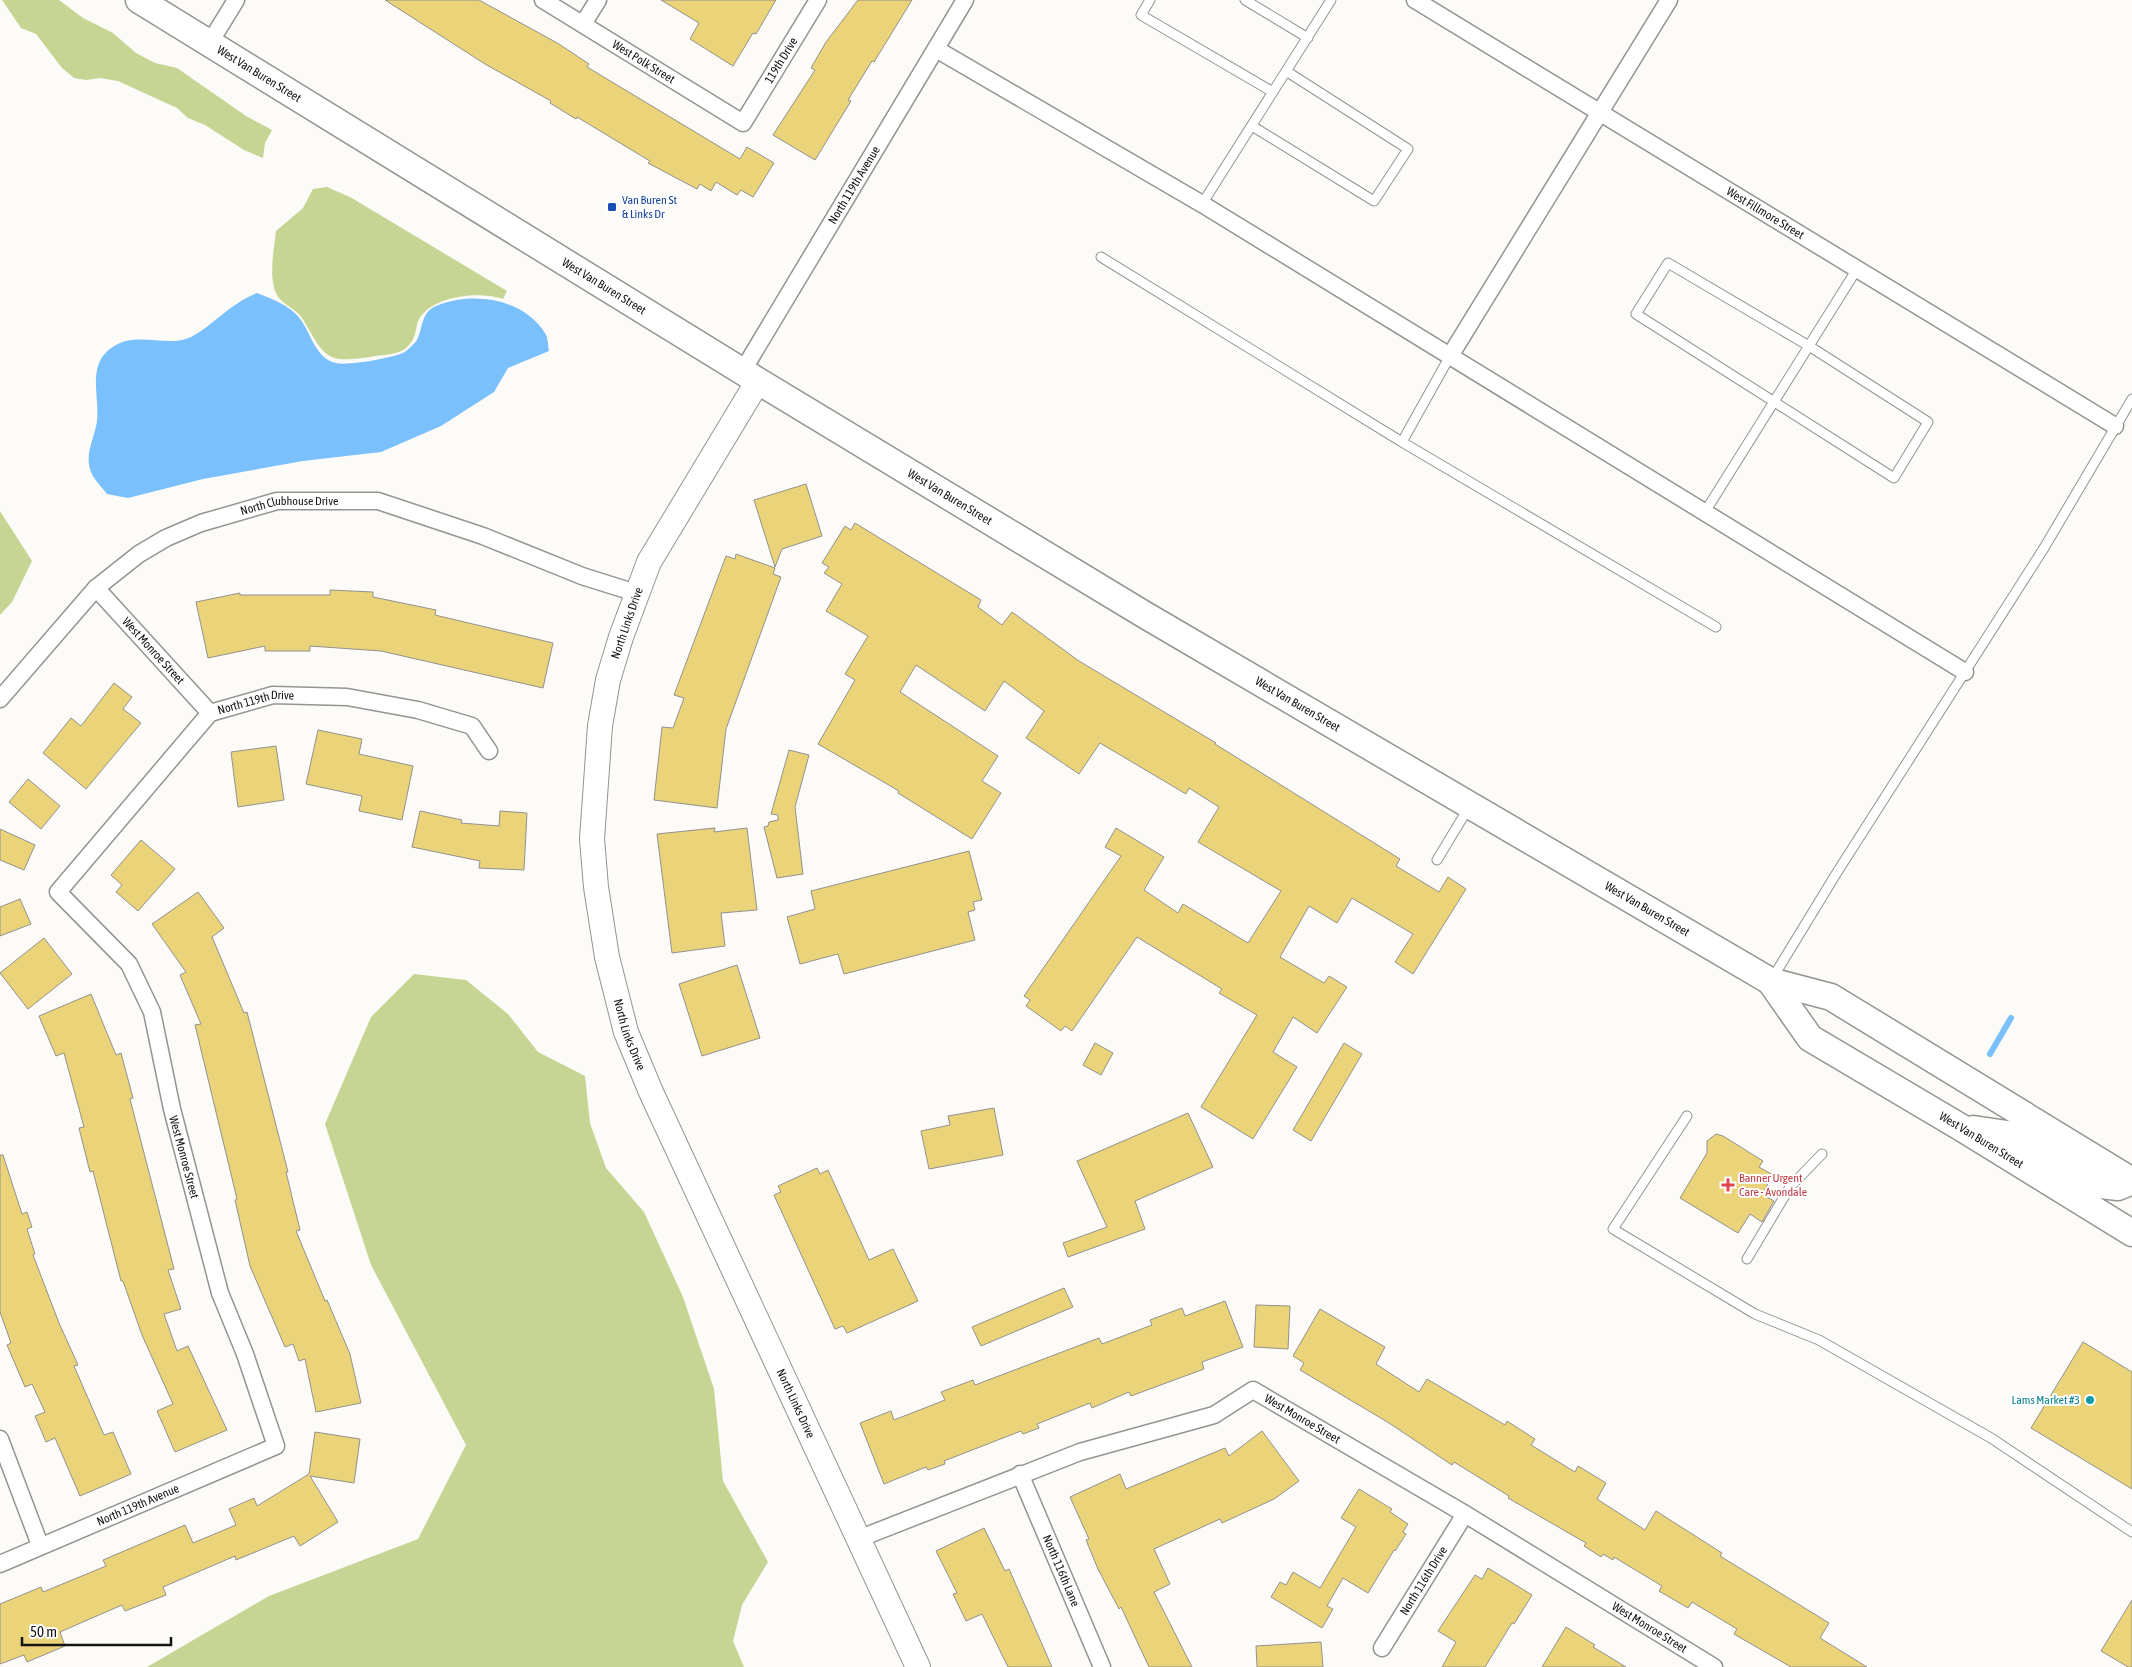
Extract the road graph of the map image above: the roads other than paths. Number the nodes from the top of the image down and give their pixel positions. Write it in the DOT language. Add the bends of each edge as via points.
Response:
graph roads {
  1 [pos="139,0"];
  2 [pos="236,0"];
  3 [pos="543,0"];
  4 [pos="598,0"];
  5 [pos="818,0"];
  6 [pos="965,0"];
  7 [pos="1150,0"];
  8 [pos="1244,0"];
  9 [pos="1330,0"];
  10 [pos="1415,0"];
  11 [pos="1669,0"];
  12 [pos="583,24"];
  13 [pos="1308,38"];
  14 [pos="209,44"];
  15 [pos="936,49"];
  16 [pos="1286,71"];
  17 [pos="1273,92"];
  18 [pos="1600,113"];
  19 [pos="743,123"];
  20 [pos="1252,126"];
  21 [pos="1202,204"];
  22 [pos="1101,257"];
  23 [pos="1857,269"];
  24 [pos="1809,346"];
  25 [pos="1450,356"];
  26 [pos="750,376"];
  27 [pos="2132,399"];
  28 [pos="1774,400"];
  29 [pos="2115,426"];
  30 [pos="1402,442"];
  31 [pos="1705,512"];
  32 [pos="96,588"];
  33 [pos="636,593"];
  34 [pos="1716,627"];
  35 [pos="1965,672"];
  36 [pos="0,699"];
  37 [pos="210,713"];
  38 [pos="489,751"];
  39 [pos="1470,804"];
  40 [pos="1437,860"];
  41 [pos="58,892"];
  42 [pos="1770,981"];
  43 [pos="1687,1116"];
  44 [pos="1962,1128"];
  45 [pos="1822,1154"];
  46 [pos="2132,1181"];
  47 [pos="2129,1228"];
  48 [pos="1747,1259"];
  49 [pos="0,1439"];
  50 [pos="276,1446"];
  51 [pos="1020,1474"];
  52 [pos="1465,1514"];
  53 [pos="2132,1532"];
  54 [pos="858,1538"];
  55 [pos="40,1546"];
  56 [pos="0,1564"];
  57 [pos="1382,1648"];
  58 [pos="918,1667"];
  59 [pos="1102,1667"];
  60 [pos="1714,1667"];
  1 -- 14 [label="main road, West Van Buren Street"];
  2 -- 14 [label="street"];
  3 -- 12 [label="street, West Polk Street"];
  4 -- 12 [label="street"];
  5 -- 19 [label="street, 119th Drive"];
  6 -- 15 [label="street, North 119th Avenue"];
  7 -- 17 [label="lane" via="1141,15"];
  8 -- 13 [label="lane"];
  9 -- 13 [label="lane"];
  10 -- 18 [label="street, West Fillmore Street"];
  11 -- 18 [label="street"];
  12 -- 19 [label="street, West Polk Street"];
  13 -- 16 [label="lane"];
  14 -- 26 [label="main road, West Van Buren Street"];
  15 -- 21 [label="street"];
  15 -- 26 [label="street, North 119th Avenue"];
  16 -- 17 [label="lane"];
  16 -- 20 [label="lane" via="1408,150 1374,201"];
  17 -- 20 [label="lane"];
  18 -- 23 [label="street, West Fillmore Street"];
  18 -- 25 [label="street"];
  20 -- 21 [label="lane"];
  21 -- 25 [label="street"];
  22 -- 30 [label="lane"];
  23 -- 24 [label="lane"];
  23 -- 29 [label="street, West Fillmore Street"];
  24 -- 28 [label="lane"];
  24 -- 28 [label="lane" via="1928,422 1894,478"];
  24 -- 28 [label="lane" via="1668,262 1636,314"];
  25 -- 30 [label="lane"];
  25 -- 31 [label="street"];
  26 -- 33 [label="street, North Links Drive" via="662,538"];
  26 -- 39 [label="main road, West Van Buren Street" via="1145,615"];
  27 -- 29 [label="lane"];
  28 -- 31 [label="lane"];
  29 -- 35 [label="lane" via="2044,548"];
  30 -- 34 [label="lane"];
  31 -- 35 [label="street"];
  32 -- 33 [label="street, North Clubhouse Drive" via="139,554 200,523 278,501 322,499 378,501"];
  32 -- 36 [label="street, North Clubhouse Drive"];
  32 -- 37 [label="street, West Monroe Street"];
  33 -- 54 [label="street, North Links Drive" via="608,680 600,726 592,839 607,956 626,1032 651,1092"];
  35 -- 42 [label="lane"];
  37 -- 38 [label="street, North 119th Drive" via="273,695 347,697 418,710 472,726"];
  37 -- 41 [label="street, North 119th Drive"];
  39 -- 40 [label="lane"];
  39 -- 42 [label="main road, West Van Buren Street"];
  41 -- 50 [label="street, West Monroe Street" via="129,964 152,1012 172,1110 220,1293 245,1354"];
  42 -- 44 [label="main road, West Van Buren Street" via="1810,1038"];
  42 -- 46 [label="main road, West Van Buren Street" via="1831,997"];
  43 -- 53 [label="lane" via="1613,1230 1755,1314 1820,1340 1991,1438"];
  44 -- 46 [label="main road" via="2021,1136 2101,1185 2118,1187"];
  44 -- 47 [label="main road, West Van Buren Street"];
  45 -- 48 [label="lane" via="1790,1187"];
  49 -- 55 [label="street"];
  50 -- 55 [label="street, North 119th Avenue"];
  51 -- 52 [label="street, West Monroe Street" via="1080,1452 1214,1415 1253,1390"];
  51 -- 54 [label="street, West Monroe Street"];
  51 -- 59 [label="street, North 116th Lane"];
  52 -- 57 [label="street, North 116th Drive"];
  52 -- 60 [label="street, West Monroe Street"];
  54 -- 58 [label="street, North Links Drive"];
  55 -- 56 [label="street, North 119th Avenue"];
}
